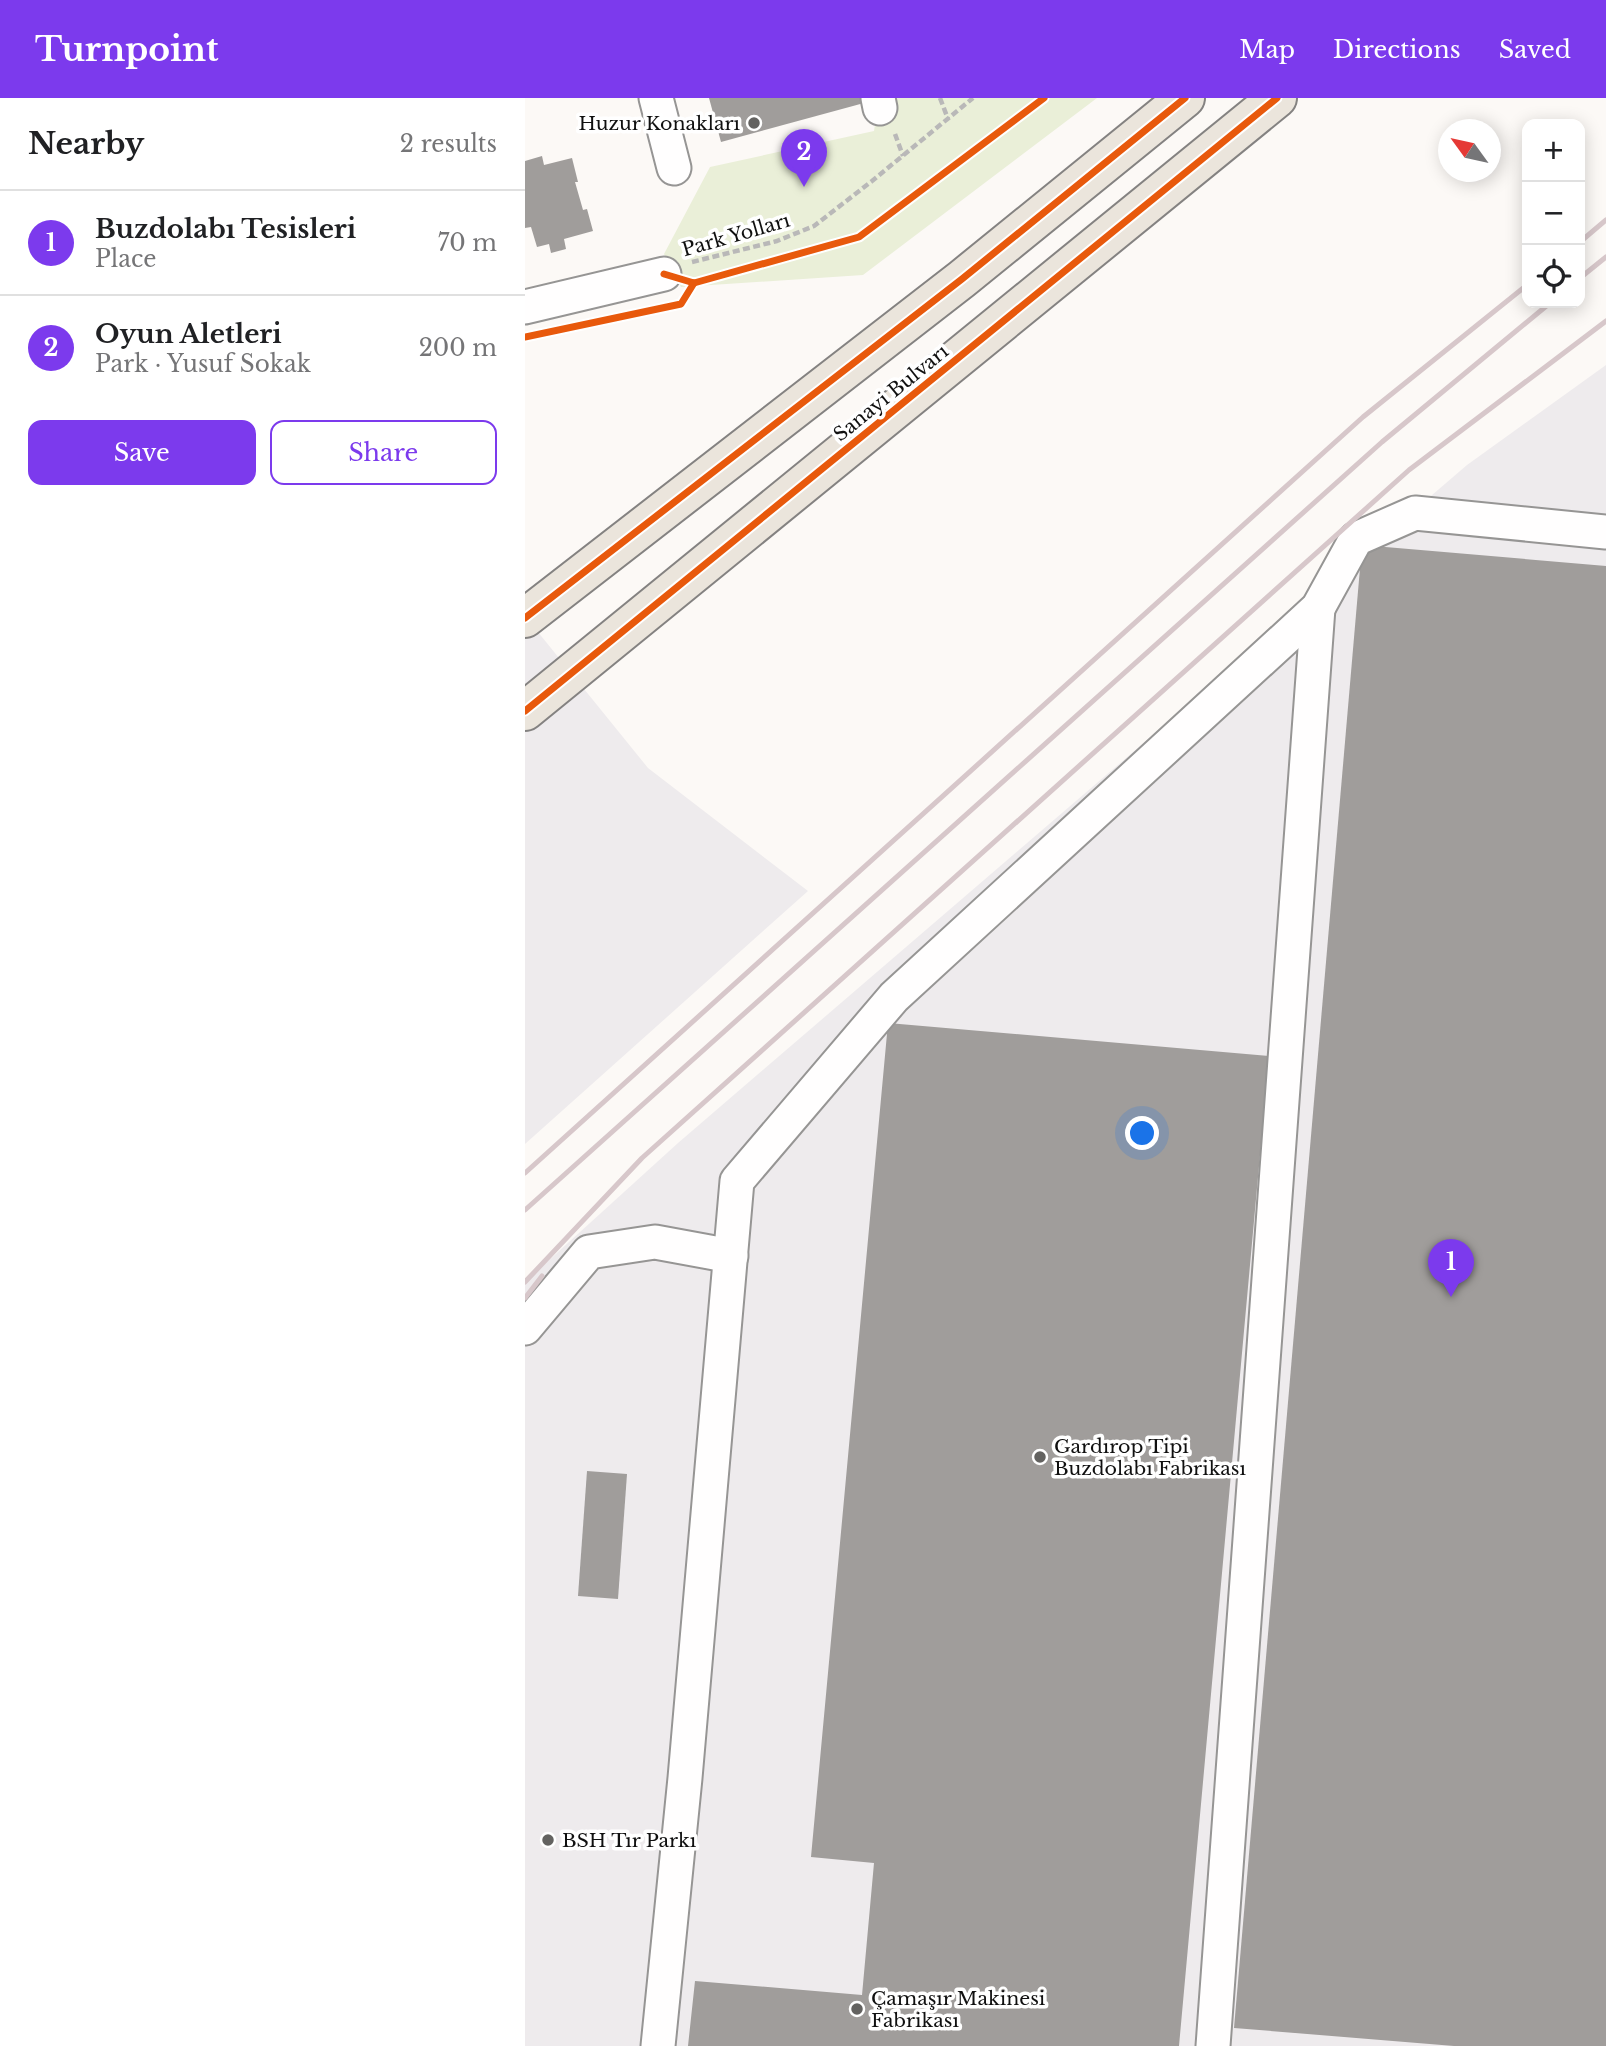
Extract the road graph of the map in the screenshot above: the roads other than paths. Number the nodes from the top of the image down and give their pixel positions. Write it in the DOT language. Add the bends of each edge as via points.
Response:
graph roads {
  1 [pos="656,98"];
  2 [pos="1185,98"];
  3 [pos="1277,98"];
  4 [pos="674,168"];
  5 [pos="664,274"];
  6 [pos="525,307"];
  7 [pos="1606,532"];
  8 [pos="1318,608"];
  9 [pos="525,618"];
  10 [pos="525,711"];
  11 [pos="731,1256"];
  12 [pos="525,1328"];
  13 [pos="658,2046"];
  14 [pos="1213,2046"];
  1 -- 4 [label="street"];
  2 -- 9 [label="main road" via="962,279"];
  3 -- 10 [label="main road, Sanayi Bulvarı"];
  5 -- 6 [label="street"];
  7 -- 8 [label="street" via="1415,513 1356,539"];
  8 -- 11 [label="street" via="894,997 737,1181"];
  8 -- 14 [label="street"];
  11 -- 12 [label="street" via="655,1241 589,1252"];
  11 -- 13 [label="street"];
}
